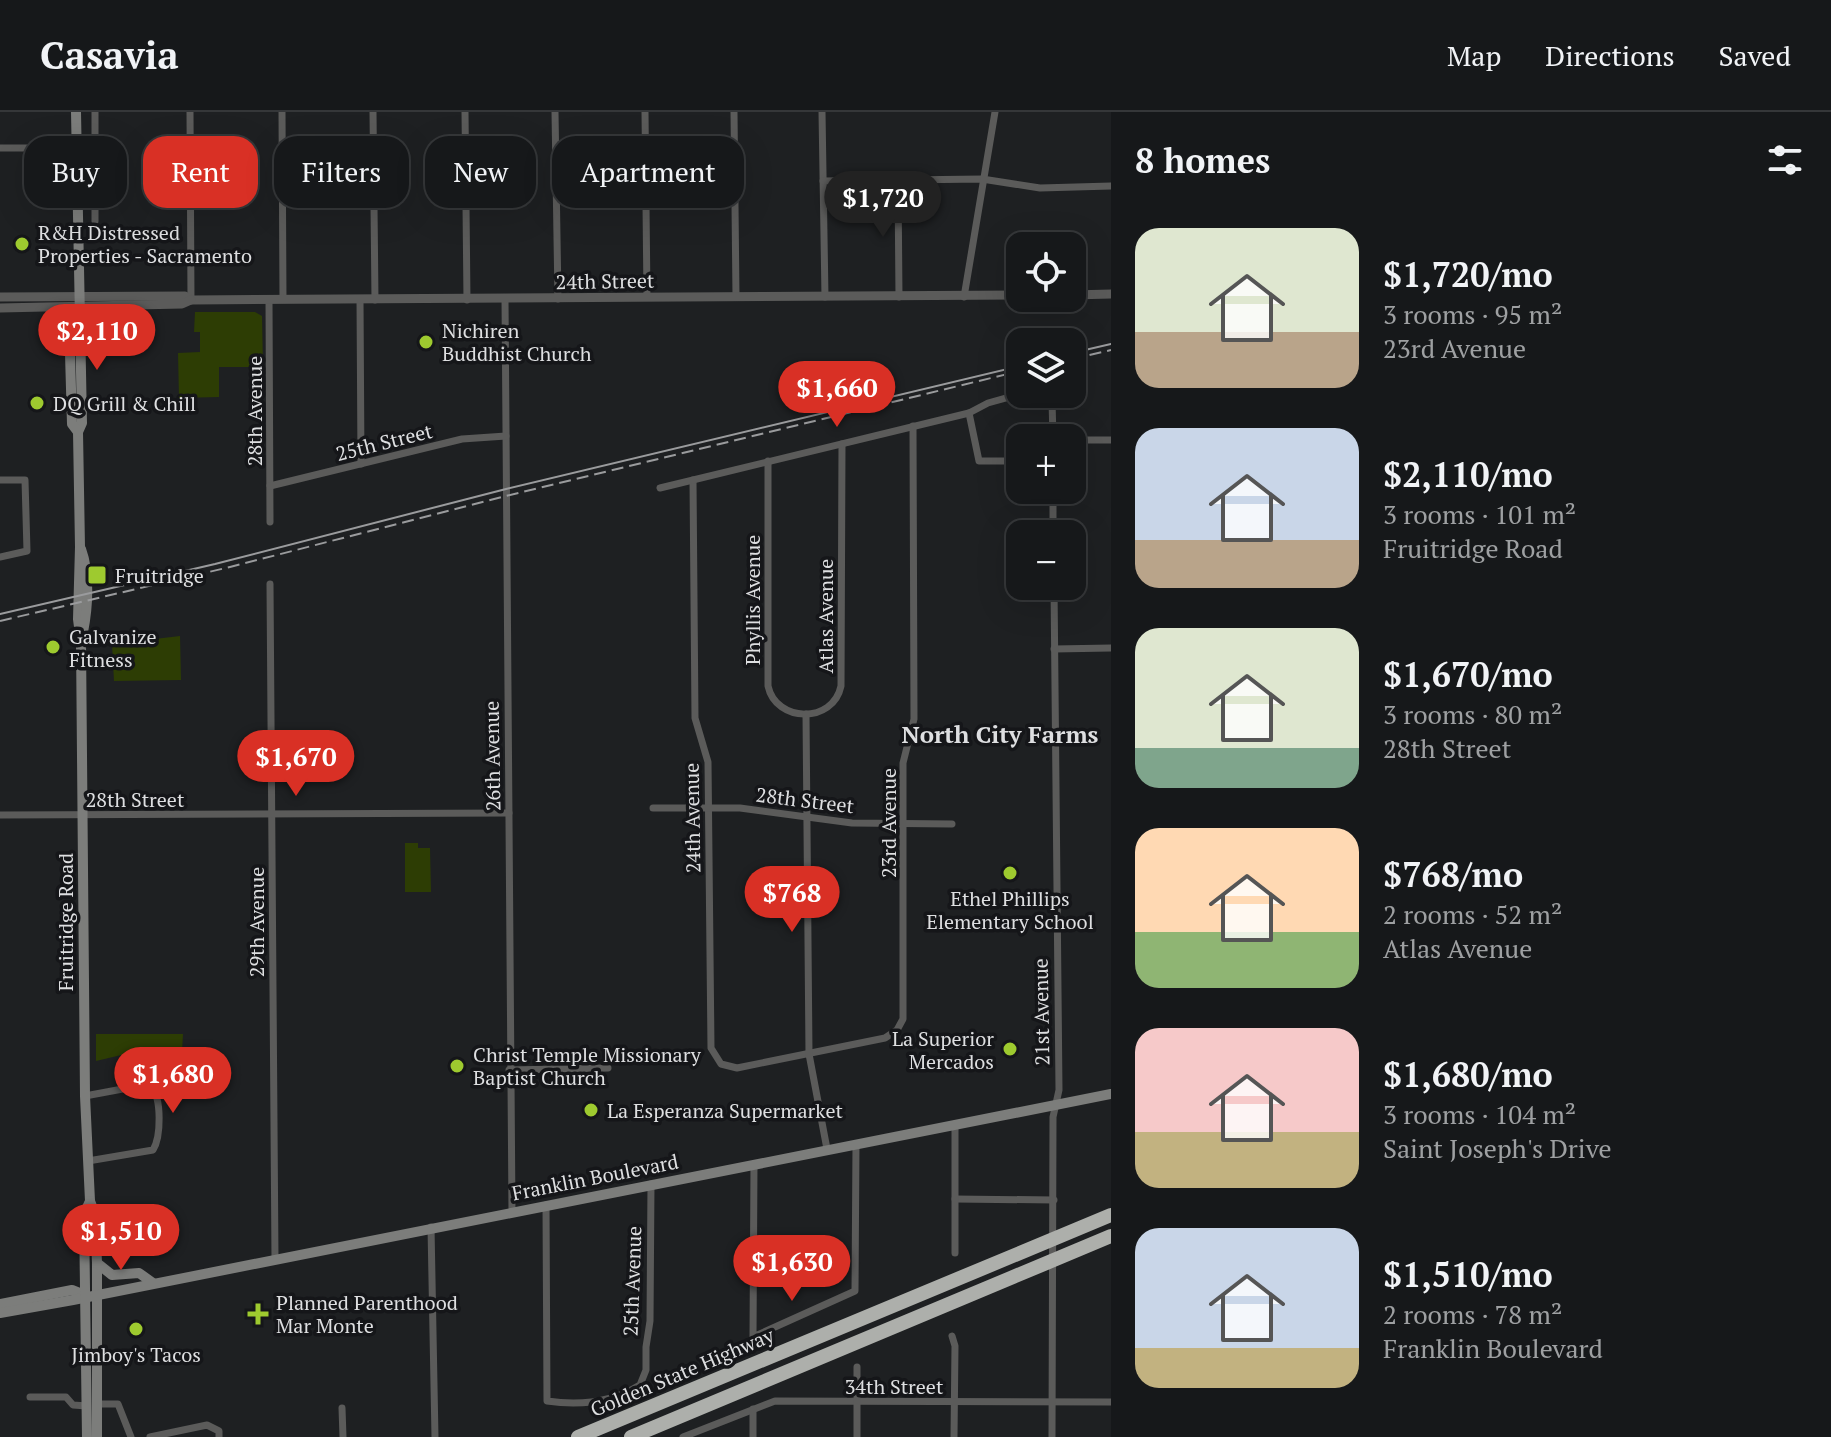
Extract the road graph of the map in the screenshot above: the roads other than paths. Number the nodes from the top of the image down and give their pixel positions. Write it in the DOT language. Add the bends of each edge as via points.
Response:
graph roads {
  1 [pos="76,112"];
  2 [pos="95,112"];
  3 [pos="190,112"];
  4 [pos="282,112"];
  5 [pos="373,112"];
  6 [pos="465,112"];
  7 [pos="555,112"];
  8 [pos="645,112"];
  9 [pos="734,112"];
  10 [pos="822,112"];
  11 [pos="995,112"];
  12 [pos="77,136"];
  13 [pos="0,148"];
  14 [pos="24,148"];
  15 [pos="982,179"];
  16 [pos="823,181"];
  17 [pos="898,181"];
  18 [pos="1111,186"];
  19 [pos="77,208"];
  20 [pos="95,221"];
  21 [pos="1111,294"];
  22 [pos="1086,295"];
  23 [pos="1006,296"];
  24 [pos="0,297"];
  25 [pos="647,297"];
  26 [pos="736,297"];
  27 [pos="825,297"];
  28 [pos="899,297"];
  29 [pos="964,297"];
  30 [pos="283,299"];
  31 [pos="360,299"];
  32 [pos="505,299"];
  33 [pos="558,299"];
  34 [pos="191,300"];
  35 [pos="269,300"];
  36 [pos="375,300"];
  37 [pos="467,300"];
  38 [pos="78,302"];
  39 [pos="0,308"];
  40 [pos="1006,398"];
  41 [pos="969,413"];
  42 [pos="913,426"];
  43 [pos="506,436"];
  44 [pos="1086,440"];
  45 [pos="1111,440"];
  46 [pos="842,444"];
  47 [pos="768,461"];
  48 [pos="1006,461"];
  49 [pos="361,464"];
  50 [pos="0,480"];
  51 [pos="693,480"];
  52 [pos="270,486"];
  53 [pos="660,488"];
  54 [pos="270,522"];
  55 [pos="0,557"];
  56 [pos="270,584"];
  57 [pos="1054,600"];
  58 [pos="1111,648"];
  59 [pos="1054,649"];
  60 [pos="806,714"];
  61 [pos="653,808"];
  62 [pos="708,808"];
  63 [pos="509,813"];
  64 [pos="272,814"];
  65 [pos="0,815"];
  66 [pos="83,815"];
  67 [pos="806,817"];
  68 [pos="952,824"];
  69 [pos="903,825"];
  70 [pos="809,1054"];
  71 [pos="608,1068"];
  72 [pos="509,1070"];
  73 [pos="1111,1094"];
  74 [pos="85,1096"];
  75 [pos="1056,1104"];
  76 [pos="955,1124"];
  77 [pos="856,1144"];
  78 [pos="827,1149"];
  79 [pos="88,1161"];
  80 [pos="754,1164"];
  81 [pos="651,1184"];
  82 [pos="955,1199"];
  83 [pos="1054,1200"];
  84 [pos="90,1201"];
  85 [pos="546,1205"];
  86 [pos="512,1212"];
  87 [pos="1111,1215"];
  88 [pos="431,1227"];
  89 [pos="1111,1236"];
  90 [pos="955,1253"];
  91 [pos="275,1259"];
  92 [pos="97,1263"];
  93 [pos="153,1283"];
  94 [pos="92,1295"];
  95 [pos="0,1304"];
  96 [pos="36,1306"];
  97 [pos="0,1313"];
  98 [pos="87,1323"];
  99 [pos="952,1336"];
  100 [pos="857,1367"];
  101 [pos="30,1397"];
  102 [pos="954,1402"];
  103 [pos="1052,1402"];
  104 [pos="1111,1402"];
  105 [pos="857,1403"];
  106 [pos="92,1405"];
  107 [pos="342,1408"];
  108 [pos="753,1409"];
  109 [pos="87,1437"];
  110 [pos="97,1437"];
  111 [pos="131,1437"];
  112 [pos="150,1437"];
  113 [pos="219,1437"];
  114 [pos="343,1437"];
  115 [pos="435,1437"];
  116 [pos="578,1437"];
  117 [pos="631,1437"];
  118 [pos="683,1437"];
  119 [pos="753,1437"];
  120 [pos="857,1437"];
  121 [pos="954,1437"];
  122 [pos="1052,1437"];
  1 -- 12 [label="main road, Fruitridge Road"];
  2 -- 20 [label="street"];
  3 -- 34 [label="street"];
  4 -- 30 [label="street"];
  5 -- 36 [label="street"];
  6 -- 37 [label="street"];
  7 -- 33 [label="street"];
  8 -- 25 [label="street"];
  9 -- 26 [label="street"];
  10 -- 16 [label="street"];
  11 -- 15 [label="street"];
  13 -- 14 [label="street"];
  15 -- 17 [label="street"];
  15 -- 18 [label="street" via="1040,188"];
  15 -- 29 [label="street"];
  16 -- 17 [label="street"];
  16 -- 27 [label="street"];
  17 -- 28 [label="street"];
  19 -- 38 [label="main road, Fruitridge Road"];
  21 -- 22 [label="street"];
  23 -- 29 [label="street, 24th Street"];
  24 -- 38 [label="street, 24th Street"];
  25 -- 26 [label="street, 24th Street"];
  25 -- 33 [label="street, 24th Street"];
  26 -- 27 [label="street, 24th Street"];
  27 -- 28 [label="street, 24th Street"];
  28 -- 29 [label="street, 24th Street"];
  30 -- 31 [label="street, 24th Street"];
  30 -- 35 [label="street, 24th Street"];
  31 -- 36 [label="street, 24th Street"];
  31 -- 49 [label="street"];
  32 -- 33 [label="street, 24th Street"];
  32 -- 37 [label="street, 24th Street"];
  32 -- 43 [label="street, 26th Avenue"];
  34 -- 35 [label="street, 24th Street"];
  34 -- 38 [label="street, 24th Street"];
  35 -- 52 [label="street, 28th Avenue"];
  36 -- 37 [label="street, 24th Street"];
  38 -- 39 [label="street, 24th Street"];
  38 -- 66 [label="main road, Fruitridge Road" via="69,318 72,424 78,432"];
  40 -- 41 [label="street"];
  41 -- 42 [label="street"];
  41 -- 48 [label="street" via="979,461"];
  42 -- 46 [label="street"];
  42 -- 69 [label="street, 23rd Avenue" via="914,719 903,755"];
  43 -- 49 [label="street, 25th Street" via="462,439"];
  43 -- 63 [label="street, 26th Avenue"];
  44 -- 45 [label="street"];
  46 -- 47 [label="street"];
  46 -- 60 [label="street, Atlas Avenue" via="841,686 831,706"];
  47 -- 51 [label="street"];
  47 -- 60 [label="street, Phyllis Avenue" via="768,686 781,708"];
  49 -- 52 [label="street, 25th Street"];
  50 -- 55 [label="street" via="25,480 27,551"];
  51 -- 53 [label="street"];
  51 -- 62 [label="street, 24th Avenue" via="695,718 707,755"];
  52 -- 54 [label="street, 28th Avenue"];
  56 -- 64 [label="street, 29th Avenue"];
  57 -- 59 [label="street, 21st Avenue"];
  58 -- 59 [label="street"];
  59 -- 75 [label="street, 21st Avenue"];
  60 -- 67 [label="street"];
  61 -- 62 [label="street, 28th Street"];
  62 -- 67 [label="street, 28th Street"];
  62 -- 70 [label="street, 24th Avenue" via="713,1055 737,1068"];
  63 -- 64 [label="street, 28th Street"];
  63 -- 72 [label="street, 26th Avenue"];
  64 -- 66 [label="street, 28th Street"];
  64 -- 91 [label="street, 29th Avenue"];
  65 -- 66 [label="street, 28th Street"];
  66 -- 74 [label="main road, Fruitridge Road"];
  67 -- 69 [label="street, 28th Street"];
  67 -- 70 [label="street"];
  68 -- 69 [label="street, 28th Street"];
  69 -- 70 [label="street, 23rd Avenue" via="903,1019 885,1038"];
  70 -- 78 [label="street"];
  71 -- 72 [label="street"];
  72 -- 86 [label="street, 26th Avenue"];
  73 -- 75 [label="main road, Franklin Boulevard"];
  74 -- 79 [label="main road, Fruitridge Road"];
  74 -- 79 [label="street" via="144,1085 157,1095 153,1150"];
  75 -- 76 [label="main road, Franklin Boulevard"];
  75 -- 83 [label="street, 21st Avenue"];
  76 -- 77 [label="main road, Franklin Boulevard"];
  76 -- 82 [label="street"];
  77 -- 78 [label="main road, Franklin Boulevard"];
  77 -- 80 [label="street" via="855,1291 753,1337"];
  78 -- 80 [label="main road, Franklin Boulevard"];
  79 -- 84 [label="main road, Fruitridge Road"];
  80 -- 81 [label="main road, Franklin Boulevard"];
  81 -- 85 [label="main road, Franklin Boulevard"];
  81 -- 85 [label="street, 25th Avenue" via="651,1310 644,1379 632,1390 600,1402 547,1401"];
  82 -- 83 [label="street"];
  82 -- 90 [label="street"];
  83 -- 103 [label="street, 21st Avenue"];
  84 -- 92 [label="main road, Fruitridge Road"];
  84 -- 94 [label="main road, Fruitridge Road" via="84,1214"];
  85 -- 86 [label="main road, Franklin Boulevard"];
  86 -- 88 [label="main road, Franklin Boulevard"];
  87 -- 116 [label="highway, Golden State Highway"];
  88 -- 91 [label="main road, Franklin Boulevard"];
  88 -- 115 [label="street"];
  89 -- 117 [label="highway, Golden State Highway"];
  91 -- 93 [label="main road, Franklin Boulevard"];
  92 -- 93 [label="main road" via="112,1275 139,1273"];
  92 -- 94 [label="main road, Fruitridge Road"];
  93 -- 94 [label="main road, Franklin Boulevard"];
  94 -- 95 [label="main road, Franklin Boulevard" via="72,1290"];
  94 -- 96 [label="main road, Franklin Boulevard"];
  94 -- 98 [label="main road, Fruitridge Road"];
  94 -- 106 [label="main road, Fruitridge Road"];
  96 -- 97 [label="main road, Franklin Boulevard"];
  96 -- 98 [label="main road" via="75,1308"];
  98 -- 106 [label="main road, Fruitridge Road"];
  99 -- 102 [label="street"];
  100 -- 105 [label="street"];
  101 -- 106 [label="street" via="66,1397 73,1405"];
  102 -- 103 [label="street, 34th Street"];
  102 -- 105 [label="street, 34th Street"];
  102 -- 121 [label="street"];
  103 -- 104 [label="street, 34th Street"];
  103 -- 122 [label="street, 21st Avenue"];
  105 -- 108 [label="street, 34th Street" via="775,1401"];
  105 -- 120 [label="street"];
  106 -- 109 [label="main road, Fruitridge Road"];
  106 -- 110 [label="main road, Fruitridge Road"];
  106 -- 111 [label="street" via="118,1404"];
  107 -- 114 [label="street"];
  108 -- 118 [label="street, 34th Street"];
  108 -- 119 [label="street"];
  112 -- 113 [label="street" via="207,1425 219,1431"];
}
